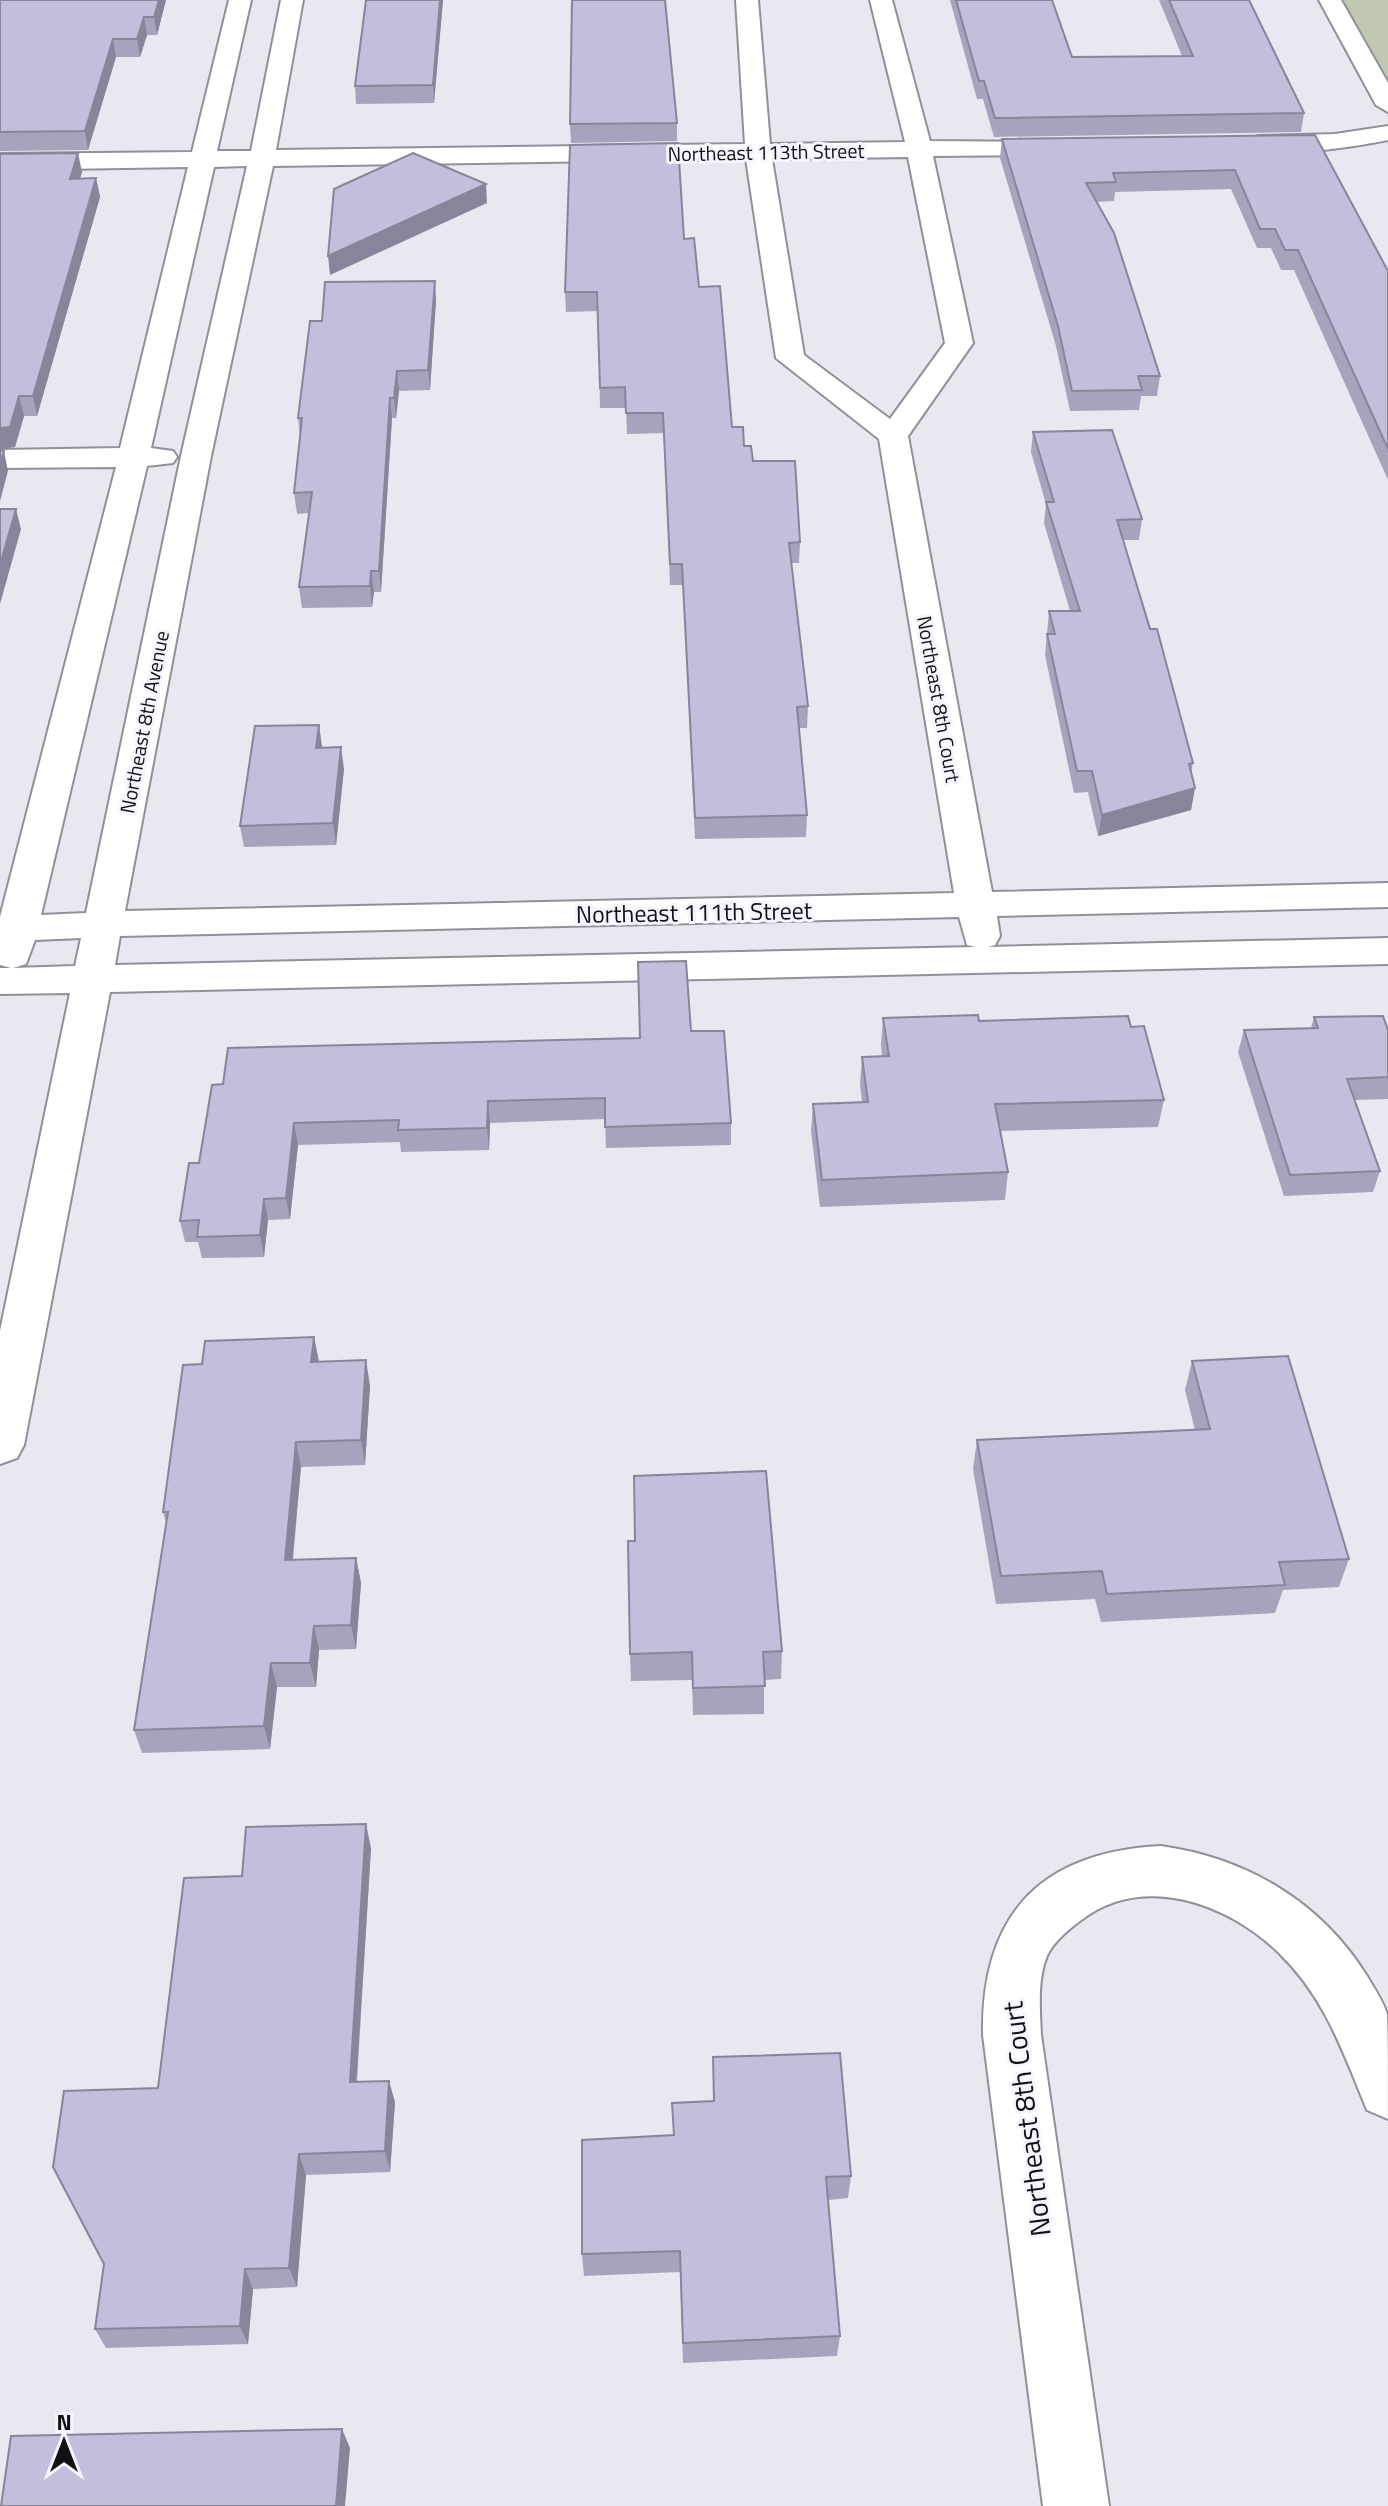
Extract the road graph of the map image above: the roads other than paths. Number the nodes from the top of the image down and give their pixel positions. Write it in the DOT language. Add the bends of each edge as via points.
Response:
graph roads {
  1 [pos="240,0"];
  2 [pos="292,0"];
  3 [pos="747,0"];
  4 [pos="881,0"];
  5 [pos="1330,0"];
  6 [pos="1388,105"];
  7 [pos="1388,131"];
  8 [pos="1241,134"];
  9 [pos="1077,137"];
  10 [pos="917,140"];
  11 [pos="758,142"];
  12 [pos="0,143"];
  13 [pos="204,149"];
  14 [pos="263,149"];
  15 [pos="0,162"];
  16 [pos="225,321"];
  17 [pos="165,322"];
  18 [pos="893,436"];
  19 [pos="196,456"];
  20 [pos="133,457"];
  21 [pos="0,459"];
  22 [pos="1388,895"];
  23 [pos="976,906"];
  24 [pos="104,924"];
  25 [pos="9,930"];
  26 [pos="1388,951"];
  27 [pos="986,963"];
  28 [pos="94,981"];
  29 [pos="2,989"];
  30 [pos="0,1445"];
  31 [pos="1388,2090"];
  32 [pos="1076,2506"];
  1 -- 13 [label="street"];
  2 -- 14 [label="street, Northeast 8th Avenue"];
  3 -- 11 [label="street"];
  4 -- 10 [label="street"];
  5 -- 6 [label="street"];
  7 -- 8 [label="street" via="1335,142"];
  9 -- 10 [label="street, Northeast 113th Street"];
  10 -- 11 [label="street, Northeast 113th Street"];
  10 -- 18 [label="street" via="959,343"];
  11 -- 14 [label="street, Northeast 113th Street"];
  11 -- 18 [label="street" via="790,358"];
  12 -- 13 [label="street, Northeast 113th Street"];
  13 -- 14 [label="street, Northeast 113th Street"];
  13 -- 15 [label="street, Northeast 113th Street"];
  13 -- 17 [label="street"];
  14 -- 16 [label="street, Northeast 8th Avenue"];
  16 -- 17 [label="street"];
  16 -- 19 [label="street, Northeast 8th Avenue"];
  17 -- 20 [label="street"];
  18 -- 23 [label="street, Northeast 8th Court"];
  19 -- 20 [label="street"];
  19 -- 24 [label="street, Northeast 8th Avenue"];
  20 -- 21 [label="street"];
  20 -- 25 [label="street" via="95,623"];
  22 -- 23 [label="street, Northeast 111th Street"];
  23 -- 24 [label="street, Northeast 111th Street"];
  23 -- 27 [label="street, Northeast 8th Court"];
  24 -- 25 [label="street, Northeast 111th Street"];
  24 -- 28 [label="street, Northeast 8th Avenue"];
  25 -- 29 [label="street"];
  26 -- 27 [label="street"];
  27 -- 28 [label="street"];
  28 -- 29 [label="street"];
  28 -- 30 [label="street, Northeast 8th Avenue"];
  31 -- 32 [label="street, Northeast 8th Court" via="1356,2011 1331,1968 1270,1912 1216,1882 1172,1870 1128,1872 1086,1886 1054,1906 1024,1943 1011,1987 1012,2035"];
}
